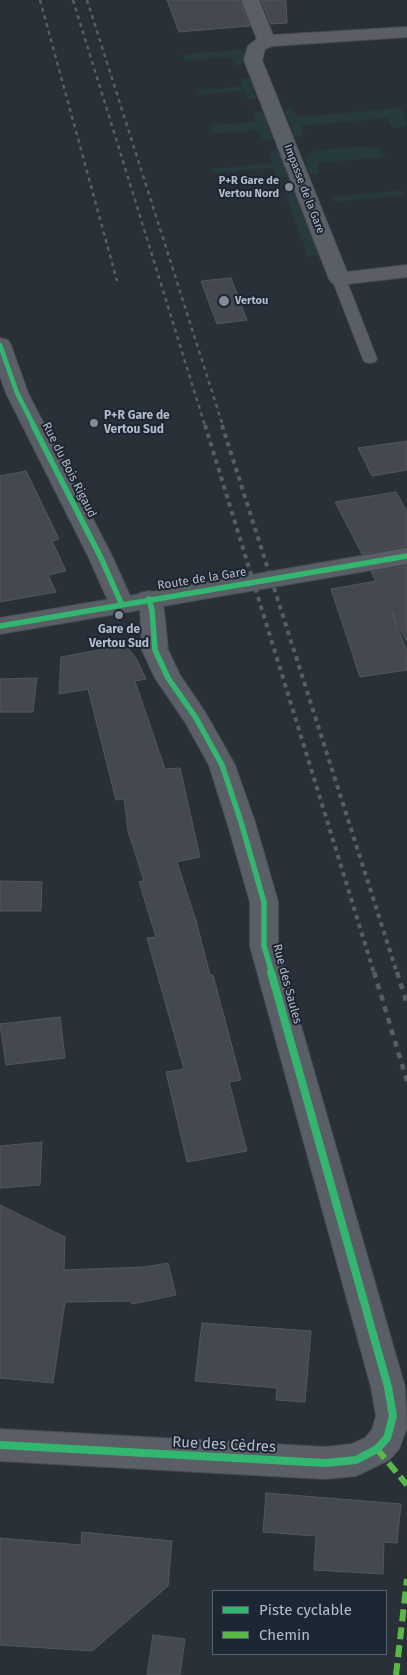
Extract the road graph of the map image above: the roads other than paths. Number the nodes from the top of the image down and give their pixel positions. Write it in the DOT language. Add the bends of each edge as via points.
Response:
graph roads {
  1 [pos="250,0"];
  2 [pos="407,32"];
  3 [pos="268,41"];
  4 [pos="407,271"];
  5 [pos="339,279"];
  6 [pos="0,345"];
  7 [pos="370,360"];
  8 [pos="407,556"];
  9 [pos="149,600"];
  10 [pos="122,605"];
  11 [pos="0,626"];
  12 [pos="388,1387"];
  13 [pos="0,1445"];
  1 -- 3 [label="street"];
  2 -- 3 [label="street"];
  3 -- 5 [label="street, Impasse de la Gare" via="257,46 253,60"];
  4 -- 5 [label="street"];
  5 -- 7 [label="lane"];
  6 -- 10 [label="street, Rue du Bois Rigaud" via="17,393"];
  8 -- 9 [label="main road, Route de la Gare"];
  9 -- 10 [label="main road, Route de la Gare"];
  9 -- 12 [label="street, Rue des Saules" via="155,650 168,678 196,718 222,765 241,822 264,902 264,946"];
  10 -- 11 [label="main road, Route de la Gare"];
  12 -- 13 [label="street, Rue des Cèdres" via="393,1416 387,1438 377,1449 356,1460 325,1462"];
}
